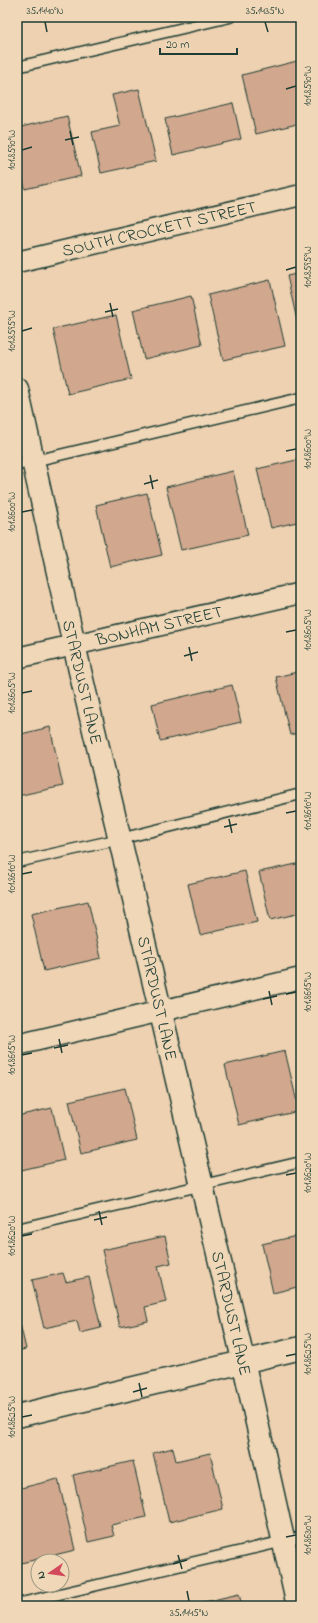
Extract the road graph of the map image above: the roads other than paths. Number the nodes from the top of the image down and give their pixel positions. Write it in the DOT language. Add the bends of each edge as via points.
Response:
graph roads {
  1 [pos="230,17"];
  2 [pos="17,67"];
  3 [pos="301,195"];
  4 [pos="17,262"];
  5 [pos="17,390"];
  6 [pos="301,398"];
  7 [pos="25,463"];
  8 [pos="301,593"];
  9 [pos="74,644"];
  10 [pos="17,658"];
  11 [pos="301,794"];
  12 [pos="120,839"];
  13 [pos="17,862"];
  14 [pos="301,978"];
  15 [pos="162,1012"];
  16 [pos="17,1045"];
  17 [pos="301,1162"];
  18 [pos="202,1185"];
  19 [pos="17,1229"];
  20 [pos="301,1348"];
  21 [pos="244,1362"];
  22 [pos="17,1416"];
  23 [pos="292,1539"];
  24 [pos="17,1604"];
  25 [pos="298,1606"];
  1 -- 2 [label="lane"];
  3 -- 4 [label="street, SOUTH CROCKETT STREET"];
  5 -- 7 [label="street, STARDUST LANE"];
  6 -- 7 [label="lane"];
  7 -- 9 [label="street, STARDUST LANE"];
  8 -- 9 [label="street, BONHAM STREET"];
  9 -- 10 [label="street, BONHAM STREET"];
  9 -- 12 [label="street, STARDUST LANE"];
  11 -- 12 [label="lane"];
  12 -- 13 [label="lane"];
  12 -- 15 [label="street, STARDUST LANE"];
  14 -- 15 [label="street"];
  15 -- 16 [label="street"];
  15 -- 18 [label="street, STARDUST LANE"];
  17 -- 18 [label="lane"];
  18 -- 19 [label="lane"];
  18 -- 21 [label="street, STARDUST LANE"];
  20 -- 21 [label="street"];
  21 -- 22 [label="street"];
  21 -- 23 [label="street, STARDUST LANE"];
  23 -- 24 [label="lane"];
  23 -- 25 [label="street, STARDUST LANE"];
}
